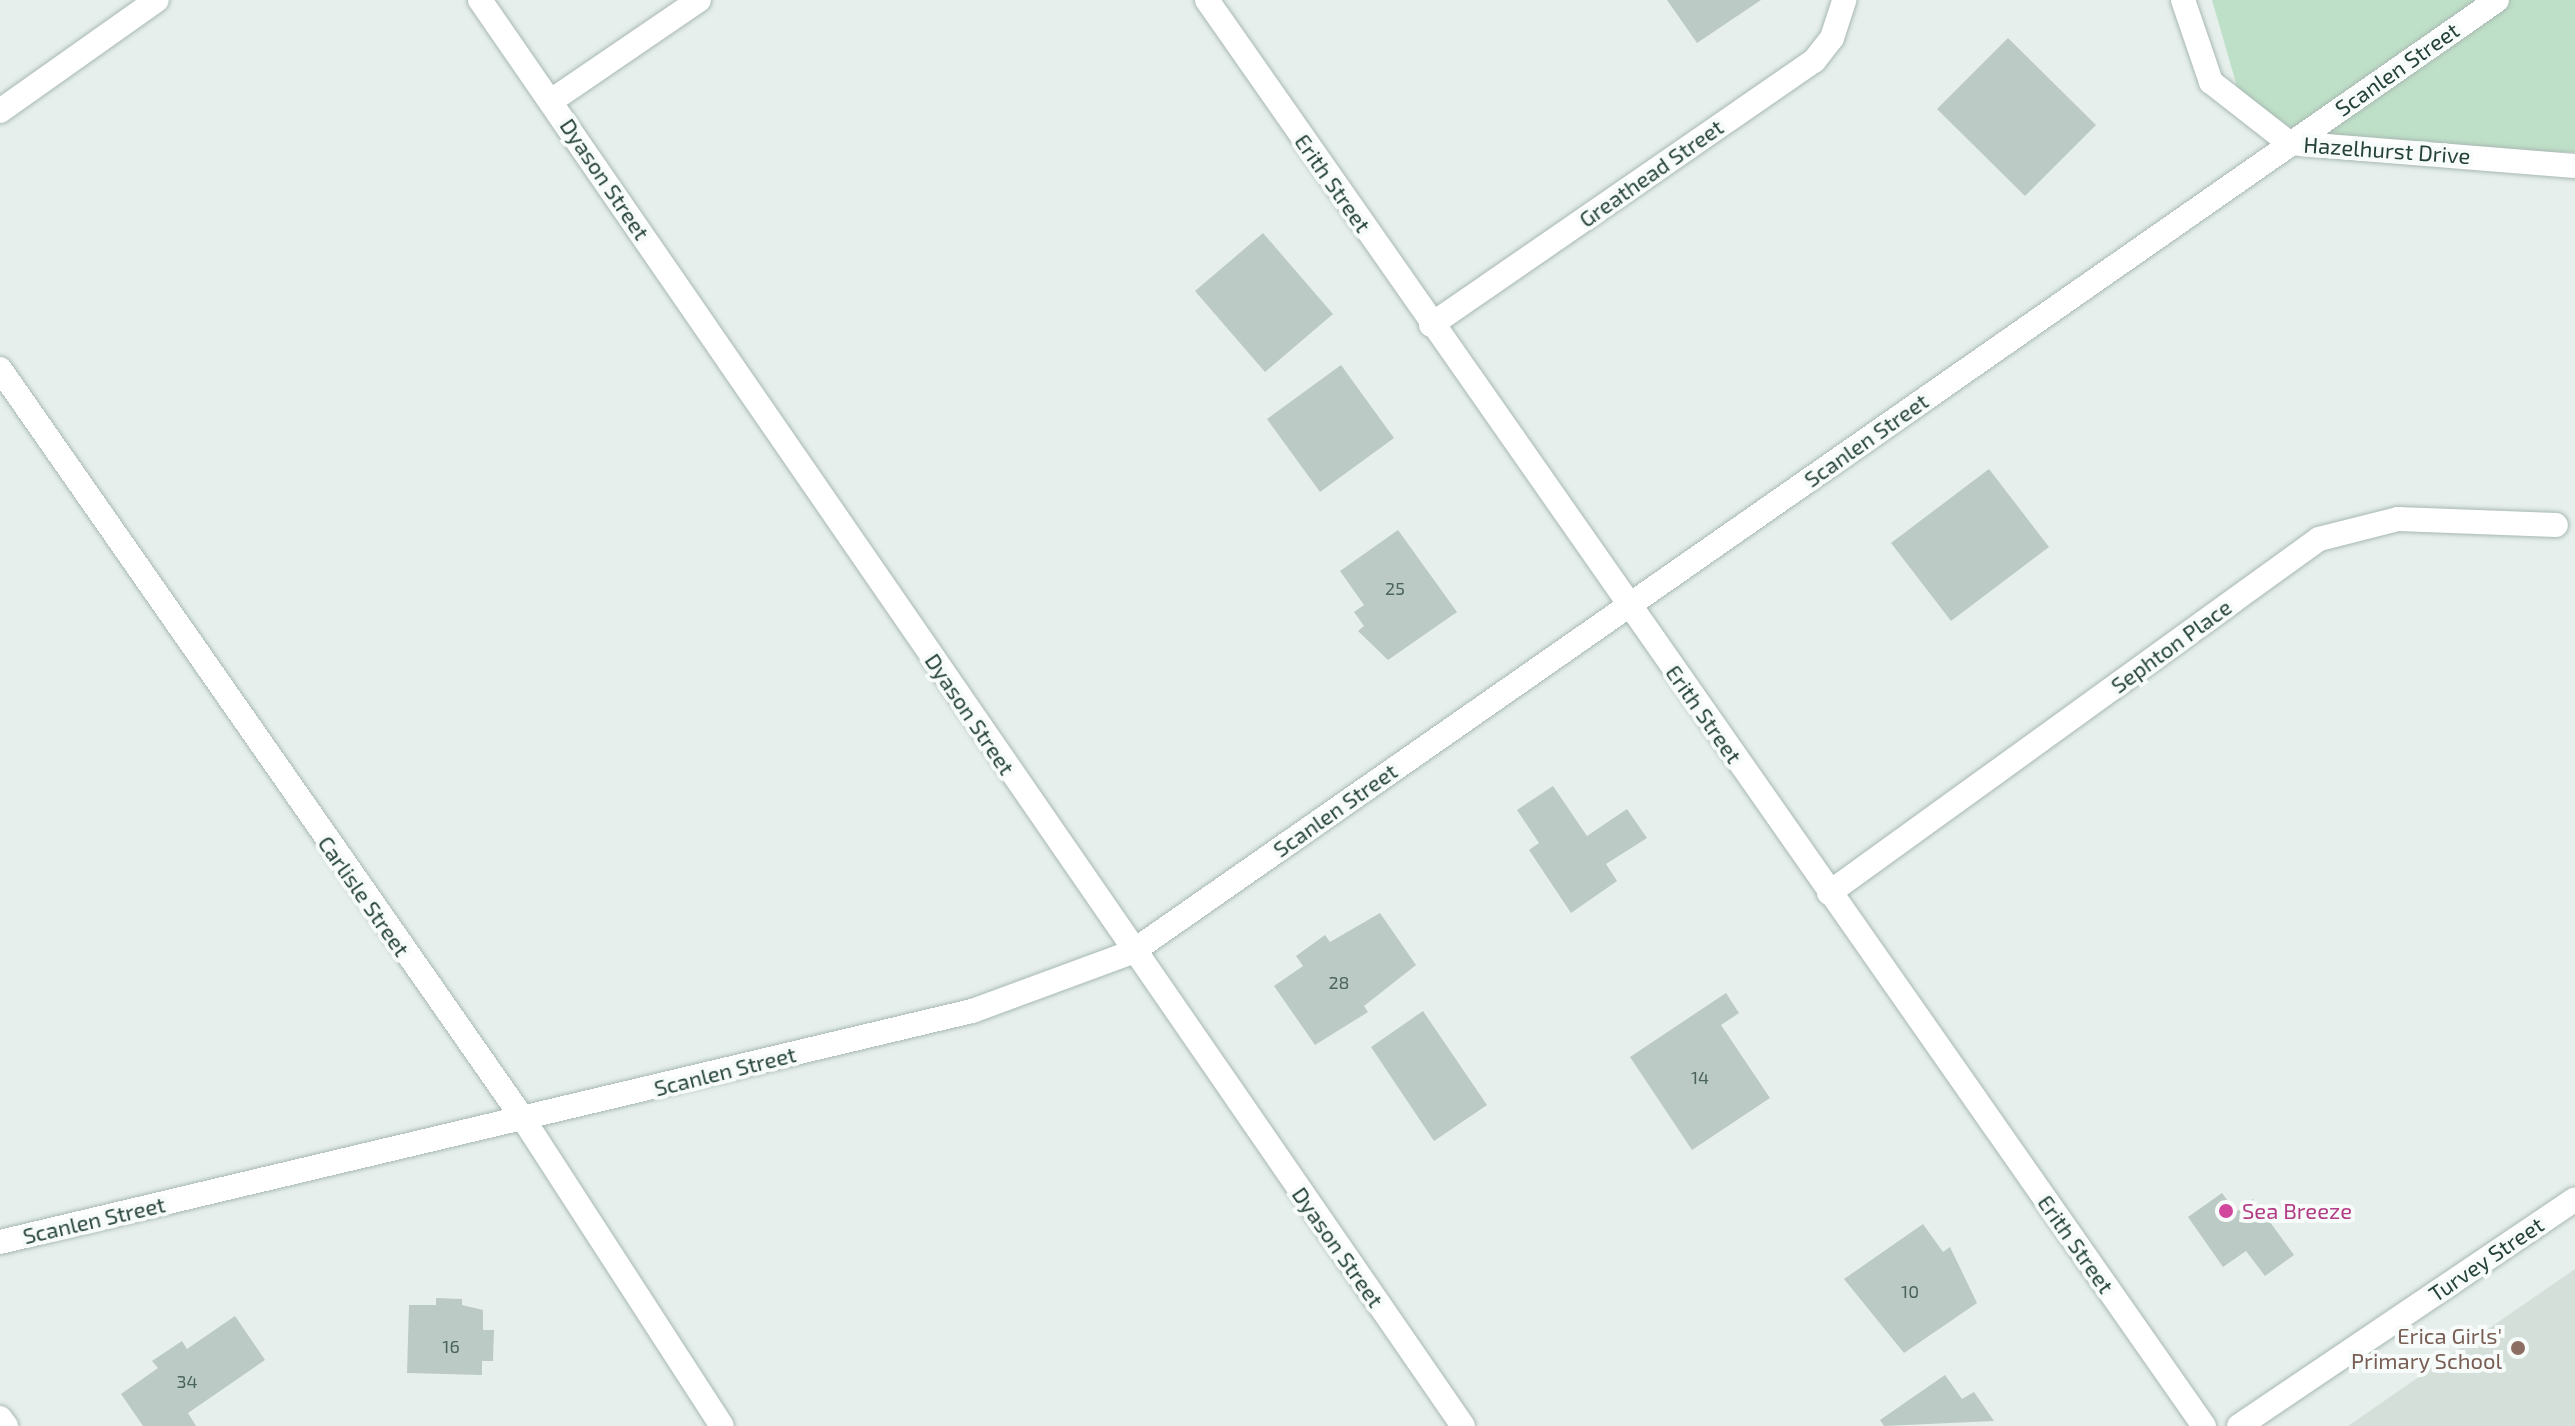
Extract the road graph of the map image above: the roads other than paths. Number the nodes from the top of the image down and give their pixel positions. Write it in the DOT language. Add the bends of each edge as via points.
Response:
graph roads {
  1 [pos="157,0"];
  2 [pos="480,0"];
  3 [pos="699,0"];
  4 [pos="1207,0"];
  5 [pos="1844,0"];
  6 [pos="2183,0"];
  7 [pos="2497,0"];
  8 [pos="551,101"];
  9 [pos="0,111"];
  10 [pos="2289,143"];
  11 [pos="2575,166"];
  12 [pos="1431,325"];
  13 [pos="0,369"];
  14 [pos="2556,525"];
  15 [pos="1629,605"];
  16 [pos="1829,893"];
  17 [pos="1132,952"];
  18 [pos="524,1120"];
  19 [pos="2575,1199"];
  20 [pos="0,1242"];
  21 [pos="0,1418"];
  22 [pos="6,1426"];
  23 [pos="722,1426"];
  24 [pos="1463,1426"];
  25 [pos="2204,1426"];
  26 [pos="2239,1426"];
  1 -- 9 [label="street"];
  2 -- 8 [label="street, Dyason Street"];
  3 -- 8 [label="street"];
  4 -- 12 [label="street, Erith Street"];
  5 -- 12 [label="street, Greathead Street" via="1832,38 1814,61"];
  6 -- 10 [label="street, Hazelhurst Drive" via="2211,82"];
  7 -- 10 [label="street, Scanlen Street"];
  8 -- 17 [label="street, Dyason Street"];
  10 -- 11 [label="street, Hazelhurst Drive"];
  10 -- 15 [label="street, Scanlen Street"];
  12 -- 15 [label="street, Erith Street"];
  13 -- 18 [label="street, Carlisle Street"];
  14 -- 16 [label="street, Sephton Place" via="2398,519 2319,539"];
  15 -- 16 [label="street, Erith Street"];
  15 -- 17 [label="street, Scanlen Street"];
  16 -- 25 [label="street, Erith Street"];
  17 -- 18 [label="street, Scanlen Street" via="972,1011"];
  17 -- 24 [label="street, Dyason Street"];
  18 -- 20 [label="street, Scanlen Street"];
  18 -- 23 [label="street, Carlisle Street"];
  19 -- 26 [label="street, Turvey Street"];
  21 -- 22 [label="street"];
}
